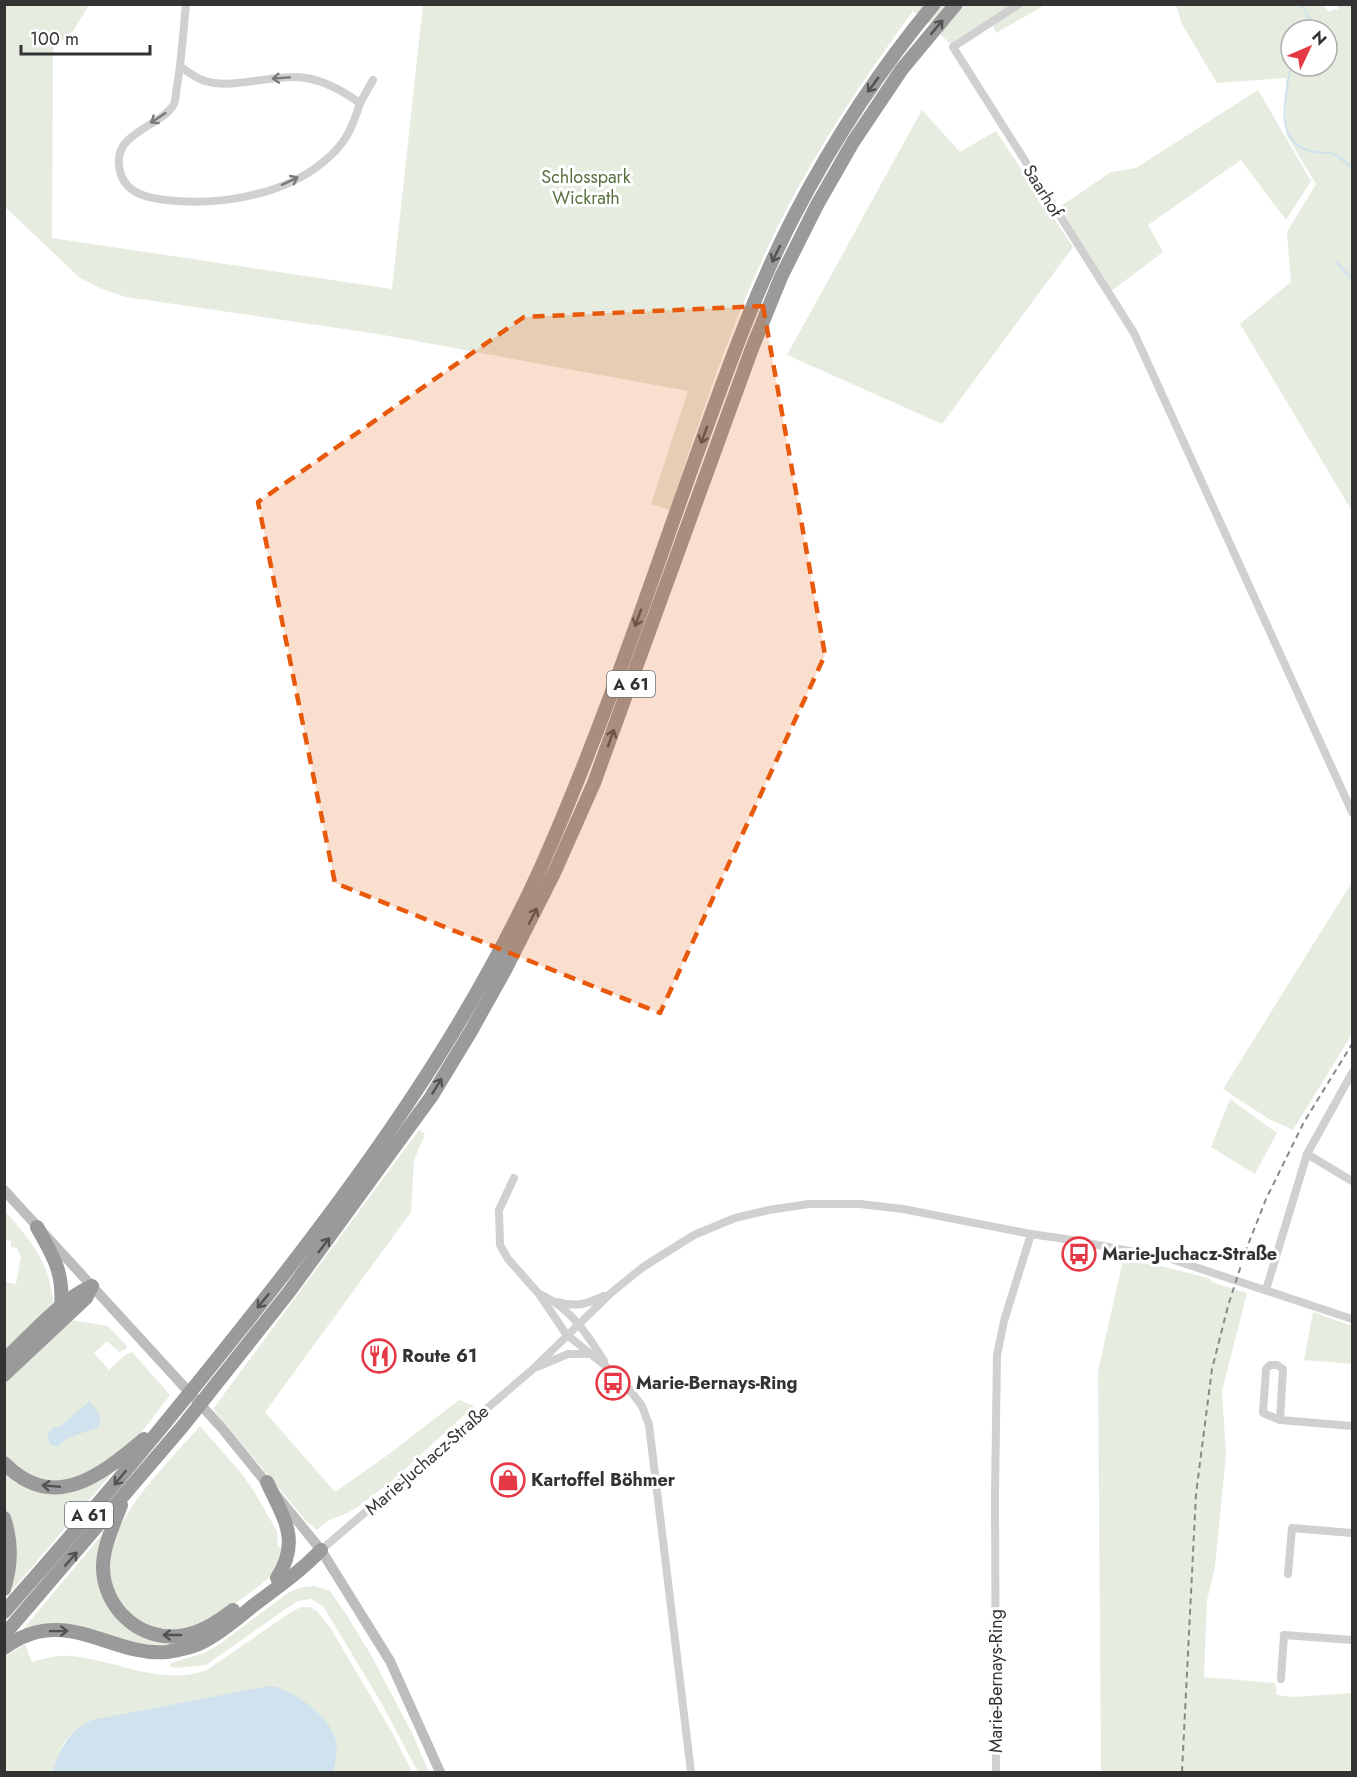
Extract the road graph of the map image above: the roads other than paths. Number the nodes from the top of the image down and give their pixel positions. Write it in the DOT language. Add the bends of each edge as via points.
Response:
graph roads {
  1 [pos="186,4"];
  2 [pos="934,4"];
  3 [pos="956,4"];
  4 [pos="1018,4"];
  5 [pos="181,67"];
  6 [pos="373,80"];
  7 [pos="360,103"];
  8 [pos="1353,812"];
  9 [pos="1353,1073"];
  10 [pos="1307,1154"];
  11 [pos="514,1178"];
  12 [pos="1353,1181"];
  13 [pos="4,1190"];
  14 [pos="37,1227"];
  15 [pos="1031,1234"];
  16 [pos="92,1286"];
  17 [pos="1266,1290"];
  18 [pos="611,1293"];
  19 [pos="539,1294"];
  20 [pos="555,1301"];
  21 [pos="61,1307"];
  22 [pos="1353,1319"];
  23 [pos="579,1324"];
  24 [pos="566,1334"];
  25 [pos="590,1353"];
  26 [pos="4,1360"];
  27 [pos="608,1368"];
  28 [pos="533,1369"];
  29 [pos="4,1375"];
  30 [pos="171,1417"];
  31 [pos="1280,1420"];
  32 [pos="1353,1426"];
  33 [pos="4,1463"];
  34 [pos="267,1482"];
  35 [pos="123,1497"];
  36 [pos="4,1518"];
  37 [pos="1353,1533"];
  38 [pos="321,1550"];
  39 [pos="1288,1574"];
  40 [pos="277,1578"];
  41 [pos="4,1589"];
  42 [pos="4,1612"];
  43 [pos="4,1635"];
  44 [pos="1353,1640"];
  45 [pos="4,1648"];
  46 [pos="1281,1679"];
  47 [pos="440,1773"];
  48 [pos="691,1773"];
  49 [pos="996,1773"];
  1 -- 5 [label="street"];
  2 -- 30 [label="highway, A 61, one-way" via="863,98 794,215 766,274 589,752 540,868 495,958 442,1052 398,1119 312,1238"];
  35 -- 3 [label="highway, A 61, one-way" via="330,1238 431,1097 505,970 594,783 781,277 853,142 889,87"];
  4 -- 8 [label="street, Saarhof" via="953,47 1134,333"];
  7 -- 5 [label="street, one-way" via="324,82 304,77 220,83 205,81"];
  5 -- 7 [label="street, one-way" via="174,103 163,116 124,144 119,162 125,183 134,192 152,199 222,201 288,183 320,165 340,147 352,129"];
  6 -- 7 [label="street"];
  9 -- 10 [label="street"];
  10 -- 12 [label="street"];
  10 -- 17 [label="street"];
  11 -- 19 [label="street" via="499,1210 500,1245"];
  13 -- 14 [label="main road"];
  14 -- 16 [label="main road"];
  14 -- 21 [label="highway" via="60,1273"];
  15 -- 17 [label="street, Marie-Juchacz-Straße" via="1171,1259"];
  15 -- 18 [label="street, Marie-Juchacz-Straße" via="860,1204 789,1206 735,1218 694,1235"];
  15 -- 49 [label="street, Marie-Bernays-Ring" via="997,1355"];
  16 -- 21 [label="highway"];
  16 -- 29 [label="highway" via="86,1298"];
  16 -- 34 [label="main road"];
  17 -- 22 [label="street, Marie-Juchacz-Straße"];
  18 -- 20 [label="street, Marie-Juchacz-Straße" via="574,1306"];
  18 -- 23 [label="street, Marie-Juchacz-Straße"];
  19 -- 20 [label="street"];
  19 -- 24 [label="street"];
  20 -- 23 [label="street"];
  21 -- 26 [label="highway"];
  23 -- 24 [label="street, Marie-Juchacz-Straße"];
  23 -- 27 [label="street"];
  24 -- 25 [label="street"];
  24 -- 28 [label="street, Marie-Juchacz-Straße"];
  25 -- 27 [label="street"];
  25 -- 28 [label="street, Marie-Juchacz-Straße" via="568,1354"];
  27 -- 48 [label="street" via="642,1406 649,1425"];
  28 -- 38 [label="street, Marie-Juchacz-Straße"];
  30 -- 33 [label="highway, one-way" via="108,1469 69,1487 32,1483"];
  30 -- 42 [label="highway, A 61, one-way"];
  31 -- 31 [label="street" via="1283,1369 1270,1365 1266,1369 1263,1413"];
  31 -- 32 [label="street"];
  34 -- 38 [label="main road"];
  34 -- 40 [label="highway" via="290,1541 289,1554"];
  40 -- 35 [label="highway, one-way" via="219,1621 192,1633 166,1636 137,1627 114,1605 104,1580 104,1554"];
  43 -- 35 [label="highway, A 61, one-way"];
  36 -- 41 [label="highway" via="11,1544"];
  37 -- 39 [label="street" via="1292,1528"];
  38 -- 40 [label="highway"];
  45 -- 38 [label="highway, one-way" via="24,1636 54,1630 83,1633 148,1651 184,1649 222,1630 305,1567"];
  38 -- 47 [label="main road" via="390,1661"];
  44 -- 46 [label="street" via="1284,1635"];
}
